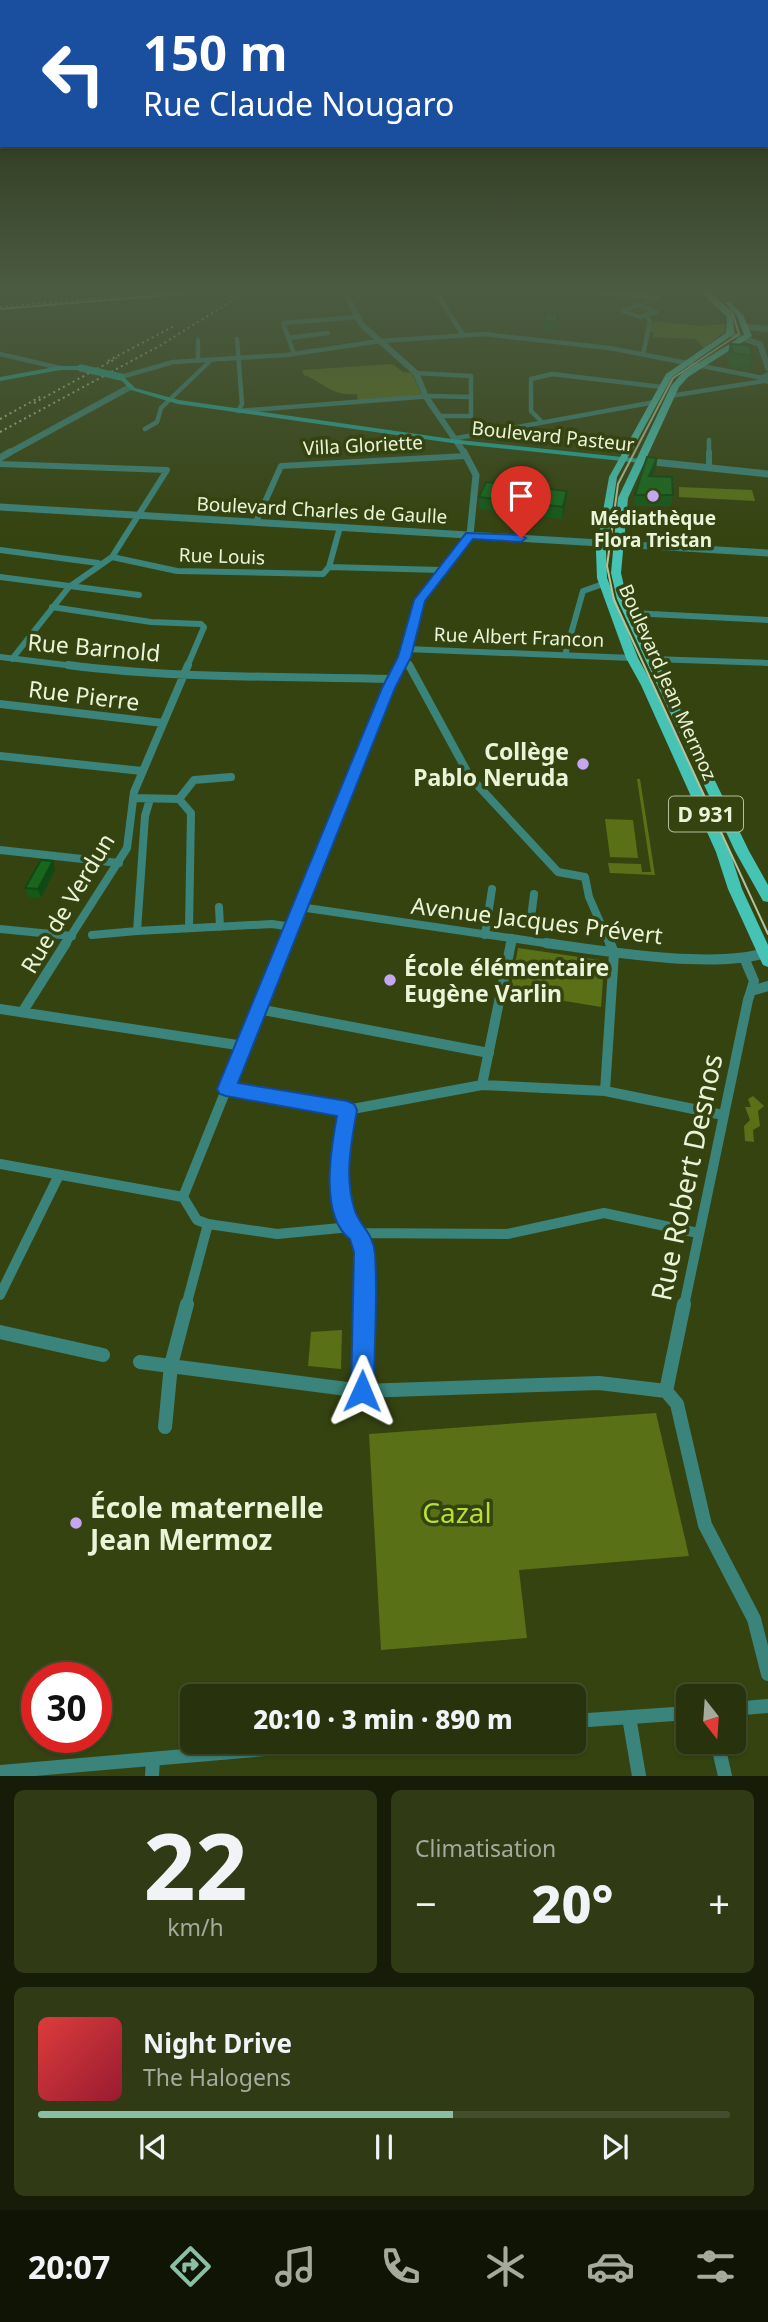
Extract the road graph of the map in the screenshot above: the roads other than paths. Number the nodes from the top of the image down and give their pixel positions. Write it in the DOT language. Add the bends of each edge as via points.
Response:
graph roads {
  1 [pos="39,372"];
  2 [pos="98,372"];
  3 [pos="139,372"];
  4 [pos="200,372"];
  5 [pos="240,372"];
  6 [pos="675,372"];
  7 [pos="692,372"];
  8 [pos="731,372"];
  9 [pos="416,373"];
  10 [pos="121,377"];
  11 [pos="0,379"];
  12 [pos="766,379"];
  13 [pos="130,387"];
  14 [pos="662,387"];
  15 [pos="670,396"];
  16 [pos="426,397"];
  17 [pos="471,397"];
  18 [pos="172,401"];
  19 [pos="655,402"];
  20 [pos="237,411"];
  21 [pos="440,416"];
  22 [pos="542,422"];
  23 [pos="145,429"];
  24 [pos="458,440"];
  25 [pos="709,440"];
  26 [pos="466,456"];
  27 [pos="0,458"];
  28 [pos="624,459"];
  29 [pos="641,461"];
  30 [pos="0,464"];
  31 [pos="709,468"];
  32 [pos="768,474"];
  33 [pos="0,507"];
  34 [pos="140,515"];
  35 [pos="256,522"];
  36 [pos="341,527"];
  37 [pos="470,535"];
  38 [pos="602,543"];
  39 [pos="620,544"];
  40 [pos="0,550"];
  41 [pos="768,553"];
  42 [pos="112,557"];
  43 [pos="98,563"];
  44 [pos="329,567"];
  45 [pos="441,570"];
  46 [pos="0,577"];
  47 [pos="603,584"];
  48 [pos="71,586"];
  49 [pos="139,595"];
  50 [pos="52,607"];
  51 [pos="631,613"];
  52 [pos="768,620"];
  53 [pos="405,653"];
  54 [pos="565,655"];
  55 [pos="0,657"];
  56 [pos="632,658"];
  57 [pos="12,659"];
  58 [pos="652,659"];
  59 [pos="768,663"];
  60 [pos="184,673"];
  61 [pos="393,680"];
  62 [pos="0,705"];
  63 [pos="163,723"];
  64 [pos="0,756"];
  65 [pos="142,771"];
  66 [pos="231,777"];
  67 [pos="133,798"];
  68 [pos="150,799"];
  69 [pos="179,799"];
  70 [pos="0,850"];
  71 [pos="119,863"];
  72 [pos="585,877"];
  73 [pos="492,889"];
  74 [pos="534,894"];
  75 [pos="768,897"];
  76 [pos="219,907"];
  77 [pos="300,907"];
  78 [pos="220,927"];
  79 [pos="292,927"];
  80 [pos="189,928"];
  81 [pos="0,929"];
  82 [pos="137,931"];
  83 [pos="529,932"];
  84 [pos="92,935"];
  85 [pos="485,935"];
  86 [pos="72,936"];
  87 [pos="512,938"];
  88 [pos="614,953"];
  89 [pos="767,955"];
  90 [pos="746,960"];
  91 [pos="768,986"];
  92 [pos="751,991"];
  93 [pos="0,1009"];
  94 [pos="258,1010"];
  95 [pos="23,1011"];
  96 [pos="244,1046"];
  97 [pos="489,1053"];
  98 [pos="482,1085"];
  99 [pos="226,1089"];
  100 [pos="605,1091"];
  101 [pos="347,1110"];
  102 [pos="723,1115"];
  103 [pos="0,1164"];
  104 [pos="59,1175"];
  105 [pos="183,1197"];
  106 [pos="208,1224"];
  107 [pos="355,1230"];
  108 [pos="698,1233"];
  109 [pos="0,1295"];
  110 [pos="0,1332"];
  111 [pos="103,1355"];
  112 [pos="140,1362"];
  113 [pos="171,1365"];
  114 [pos="362,1391"];
  115 [pos="666,1391"];
  116 [pos="165,1427"];
  117 [pos="768,1674"];
  118 [pos="768,1706"];
  119 [pos="746,1708"];
  120 [pos="676,1714"];
  121 [pos="629,1717"];
  122 [pos="586,1720"];
  123 [pos="210,1754"];
  124 [pos="720,1754"];
  125 [pos="153,1759"];
  126 [pos="0,1772"];
  127 [pos="152,1776"];
  128 [pos="639,1776"];
  129 [pos="725,1776"];
  1 -- 11 [label="main road"];
  2 -- 10 [label="main road, bridge"];
  3 -- 10 [label="street"];
  4 -- 18 [label="street"];
  5 -- 20 [label="street" via="242,404"];
  6 -- 14 [label="main road, Boulevard Jean Mermoz / D 931"];
  7 -- 15 [label="main road, Boulevard Jean Mermoz / D 931" via="679,380"];
  8 -- 12 [label="street"];
  9 -- 16 [label="street"];
  9 -- 17 [label="street" via="471,376"];
  10 -- 13 [label="main road"];
  12 -- 15 [label="street"];
  13 -- 18 [label="main road, Boulevard Pasteur"];
  13 -- 27 [label="street"];
  14 -- 19 [label="main road, Boulevard Jean Mermoz / D 931"];
  14 -- 22 [label="street" via="535,376 531,379 531,411"];
  15 -- 29 [label="main road, Boulevard Jean Mermoz / D 931"];
  16 -- 17 [label="street"];
  16 -- 20 [label="street"];
  16 -- 21 [label="street"];
  17 -- 21 [label="street" via="471,416"];
  18 -- 20 [label="main road, Boulevard Pasteur"];
  18 -- 23 [label="street" via="161,408 157,422"];
  19 -- 22 [label="street"];
  19 -- 28 [label="main road, Boulevard Jean Mermoz / D 931"];
  20 -- 24 [label="main road, Boulevard Pasteur"];
  21 -- 24 [label="street"];
  22 -- 24 [label="street"];
  24 -- 26 [label="street"];
  24 -- 28 [label="main road, Boulevard Pasteur"];
  25 -- 31 [label="street"];
  26 -- 35 [label="street, Villa Gloriette" via="281,466"];
  26 -- 37 [label="street" via="476,475"];
  28 -- 29 [label="main road, Boulevard Pasteur"];
  28 -- 38 [label="main road, Boulevard Jean Mermoz / D 931" via="612,480"];
  29 -- 31 [label="street, Boulevard Pasteur"];
  29 -- 39 [label="main road, Boulevard Jean Mermoz / D 931" via="623,498"];
  30 -- 34 [label="street" via="167,470"];
  31 -- 32 [label="street, Boulevard Pasteur"];
  33 -- 34 [label="street, Boulevard Charles de Gaulle"];
  34 -- 35 [label="street, Boulevard Charles de Gaulle"];
  34 -- 42 [label="street"];
  35 -- 36 [label="street, Boulevard Charles de Gaulle"];
  36 -- 37 [label="street, Boulevard Charles de Gaulle"];
  36 -- 44 [label="street"];
  37 -- 38 [label="street, Boulevard Charles de Gaulle"];
  37 -- 45 [label="street"];
  38 -- 39 [label="street, Boulevard Charles de Gaulle"];
  38 -- 47 [label="main road, Boulevard Jean Mermoz / D 931"];
  39 -- 41 [label="street, Boulevard Charles de Gaulle"];
  39 -- 51 [label="main road, Boulevard Jean Mermoz / D 931" via="616,573 622,599"];
  40 -- 43 [label="street"];
  42 -- 43 [label="street"];
  42 -- 44 [label="street, Rue Louis" via="177,571 323,574"];
  43 -- 48 [label="street"];
  44 -- 45 [label="street"];
  45 -- 53 [label="street" via="419,600"];
  46 -- 48 [label="street"];
  47 -- 54 [label="street" via="583,591"];
  47 -- 56 [label="main road, Boulevard Jean Mermoz / D 931"];
  48 -- 49 [label="street"];
  48 -- 50 [label="street"];
  50 -- 57 [label="street"];
  50 -- 60 [label="street, Rue de Verdun" via="151,622 201,624 204,628"];
  51 -- 52 [label="street"];
  51 -- 58 [label="main road, Boulevard Jean Mermoz / D 931"];
  53 -- 54 [label="street, Rue Albert Francon"];
  53 -- 61 [label="street"];
  53 -- 72 [label="street" via="470,777 558,872"];
  54 -- 56 [label="street, Rue Albert Francon"];
  55 -- 57 [label="street, Rue Barnold"];
  56 -- 89 [label="main road, Boulevard Jean Mermoz / D 931"];
  57 -- 60 [label="street, Rue Barnold" via="145,675"];
  58 -- 59 [label="street"];
  58 -- 75 [label="main road, Boulevard Jean Mermoz / D 931"];
  60 -- 61 [label="street, Rue Barnold"];
  60 -- 63 [label="street, Rue de Verdun"];
  61 -- 77 [label="street"];
  62 -- 63 [label="street, Rue Pierre"];
  63 -- 65 [label="street, Rue de Verdun"];
  64 -- 65 [label="street"];
  65 -- 67 [label="street, Rue de Verdun"];
  66 -- 69 [label="street" via="194,780"];
  67 -- 68 [label="street"];
  67 -- 71 [label="street, Rue de Verdun" via="130,836"];
  68 -- 69 [label="street"];
  68 -- 82 [label="street"];
  69 -- 80 [label="street" via="191,813"];
  70 -- 71 [label="street"];
  71 -- 86 [label="street, Rue de Verdun"];
  72 -- 88 [label="street"];
  73 -- 85 [label="street"];
  74 -- 83 [label="street"];
  76 -- 78 [label="street"];
  77 -- 79 [label="street"];
  77 -- 85 [label="street, Avenue Jacques Prévert"];
  78 -- 79 [label="street"];
  78 -- 80 [label="street"];
  79 -- 94 [label="street"];
  80 -- 82 [label="street"];
  81 -- 86 [label="street"];
  82 -- 84 [label="street"];
  83 -- 87 [label="street, Avenue Jacques Prévert"];
  83 -- 88 [label="street, Avenue Jacques Prévert"];
  85 -- 87 [label="street, Avenue Jacques Prévert"];
  86 -- 95 [label="street, Rue de Verdun"];
  87 -- 97 [label="street"];
  88 -- 90 [label="street, Avenue Jacques Prévert"];
  88 -- 100 [label="street"];
  89 -- 90 [label="street, Avenue Jacques Prévert"];
  90 -- 92 [label="street" via="754,981"];
  91 -- 92 [label="street"];
  92 -- 102 [label="street, Rue Robert Desnos"];
  93 -- 95 [label="street"];
  94 -- 96 [label="street"];
  94 -- 97 [label="street"];
  95 -- 96 [label="street"];
  96 -- 99 [label="street"];
  97 -- 98 [label="street"];
  98 -- 100 [label="street"];
  98 -- 101 [label="street"];
  99 -- 101 [label="street"];
  99 -- 105 [label="street"];
  100 -- 102 [label="street"];
  101 -- 107 [label="street" via="338,1167 344,1209"];
  102 -- 108 [label="street, Rue Robert Desnos"];
  103 -- 104 [label="street"];
  104 -- 105 [label="street"];
  104 -- 109 [label="street"];
  105 -- 106 [label="street" via="197,1220"];
  106 -- 107 [label="street" via="276,1234"];
  106 -- 113 [label="street"];
  107 -- 108 [label="street" via="507,1234 604,1213"];
  107 -- 114 [label="street" via="364,1252"];
  108 -- 115 [label="street, Rue Robert Desnos"];
  110 -- 111 [label="street"];
  112 -- 113 [label="street"];
  113 -- 114 [label="street"];
  113 -- 116 [label="street"];
  114 -- 115 [label="street" via="599,1383"];
  115 -- 117 [label="street" via="677,1404 705,1524 754,1619"];
  118 -- 119 [label="street"];
  120 -- 121 [label="street"];
  121 -- 122 [label="street"];
  121 -- 128 [label="street"];
  123 -- 125 [label="street"];
  124 -- 129 [label="street"];
  125 -- 126 [label="street"];
  125 -- 127 [label="street"];
}
